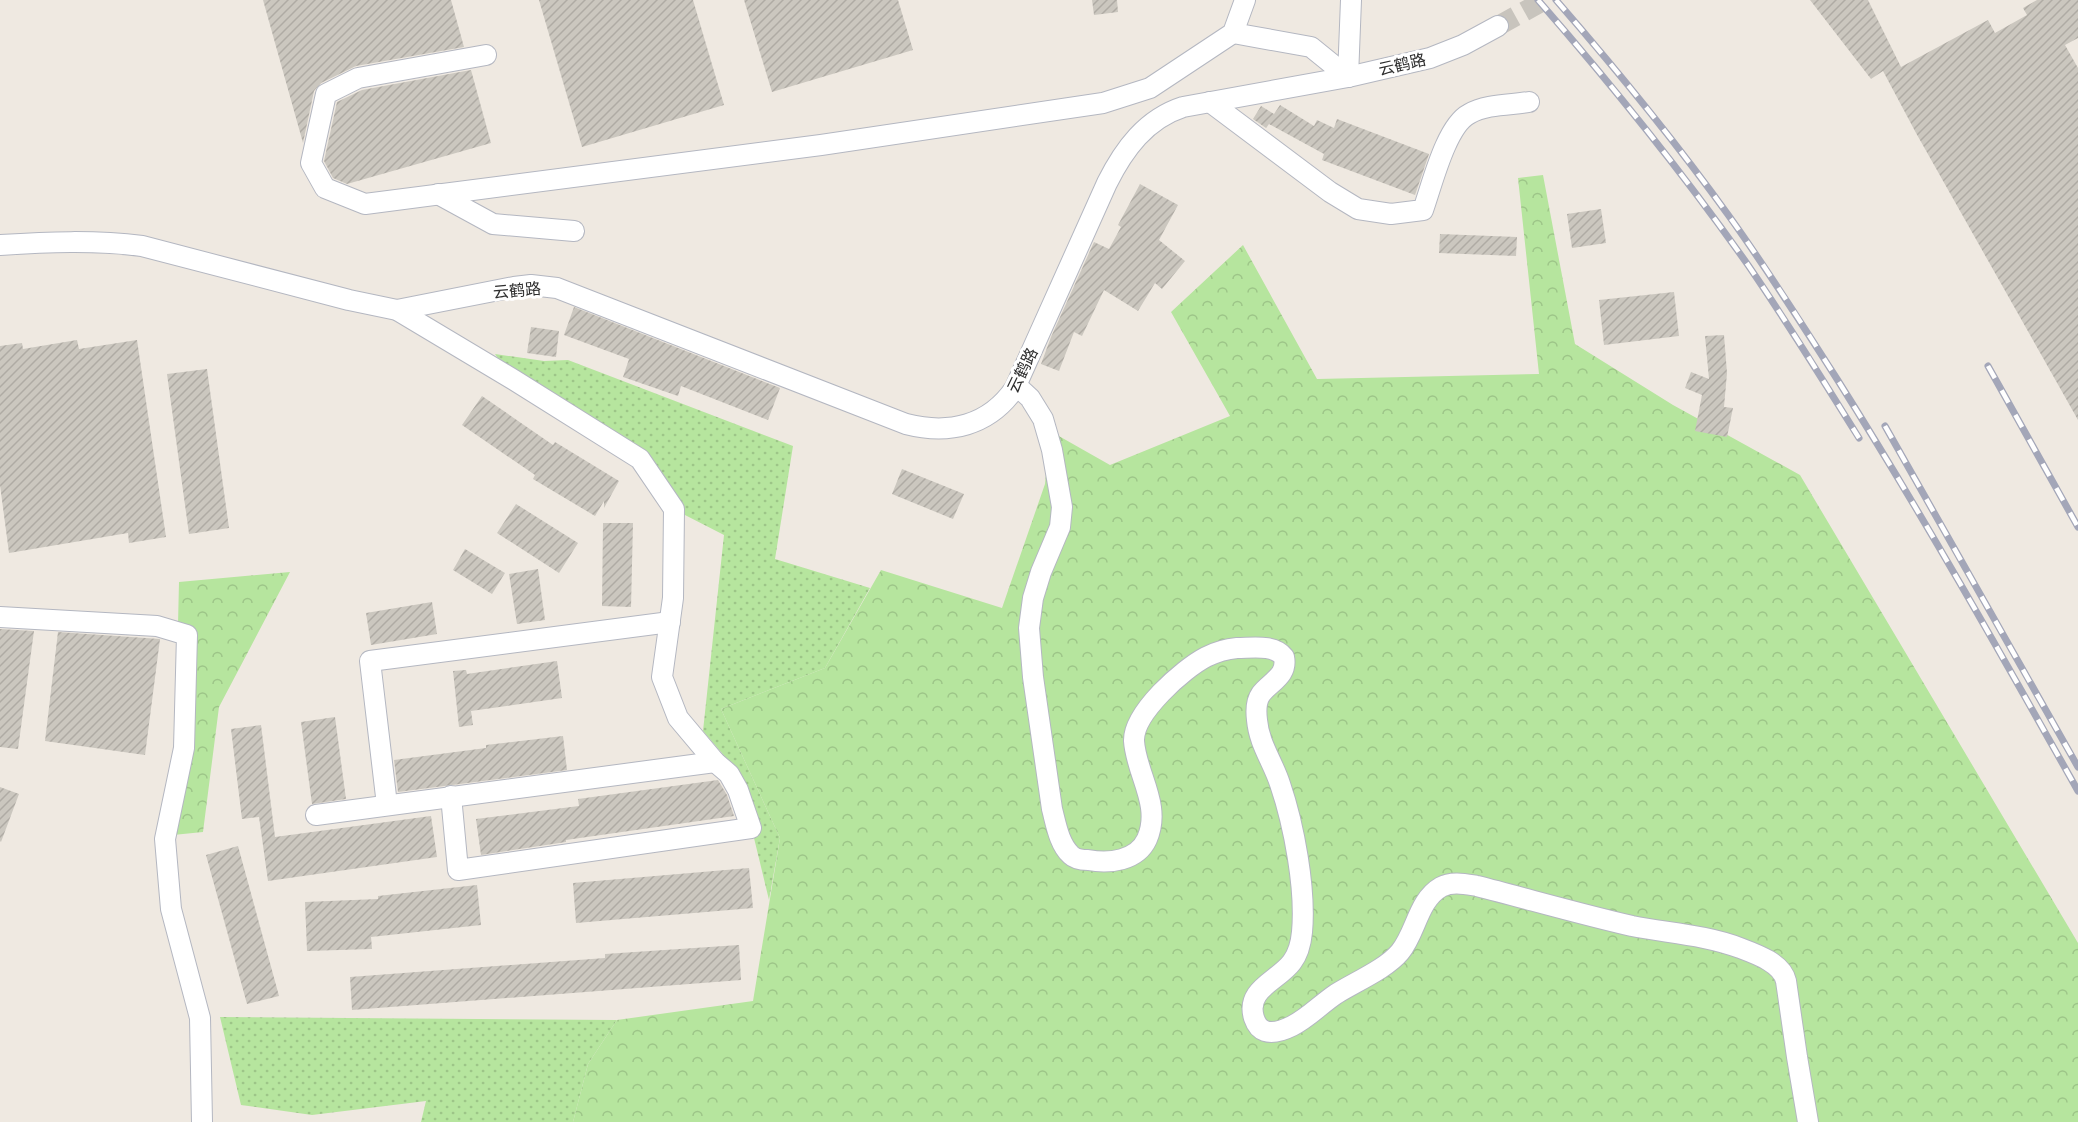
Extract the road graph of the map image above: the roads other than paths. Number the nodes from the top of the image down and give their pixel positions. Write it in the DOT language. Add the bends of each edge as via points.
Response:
graph roads {
  1 [pos="1245,0"];
  2 [pos="1351,0"];
  3 [pos="1498,26"];
  4 [pos="1233,33"];
  5 [pos="486,56"];
  6 [pos="1348,77"];
  7 [pos="1210,102"];
  8 [pos="1529,102"];
  9 [pos="438,194"];
  10 [pos="574,231"];
  11 [pos="0,245"];
  12 [pos="397,310"];
  13 [pos="1017,386"];
  14 [pos="0,617"];
  15 [pos="670,622"];
  16 [pos="715,762"];
  17 [pos="451,796"];
  18 [pos="387,805"];
  19 [pos="316,815"];
  20 [pos="202,1122"];
  21 [pos="1808,1122"];
  1 -- 4 [label="street"];
  2 -- 6 [label="street"];
  3 -- 6 [label="street, 云鹤路" via="1430,58"];
  4 -- 6 [label="street" via="1311,47"];
  4 -- 9 [label="street" via="1150,88 1103,103 821,145"];
  5 -- 9 [label="street" via="358,78 326,94 311,163 325,188 365,204"];
  6 -- 7 [label="street, 云鹤路"];
  7 -- 8 [label="street" via="1330,192 1358,208 1391,214 1423,210 1451,133 1468,114"];
  7 -- 13 [label="street, 云鹤路" via="1163,116 1139,134 1117,164"];
  9 -- 10 [label="street" via="493,224"];
  11 -- 12 [label="street" via="83,242 142,246"];
  12 -- 13 [label="street, 云鹤路" via="514,287 557,288 927,429 970,424 998,408"];
  12 -- 15 [label="street" via="640,459 674,509"];
  13 -- 21 [label="street" via="1043,419 1061,499 1060,526 1032,598 1029,638 1052,809 1070,855 1088,861 1120,860 1135,854 1146,842 1151,808 1135,734 1139,721 1167,688 1192,665 1216,652 1234,648 1275,650 1284,657 1284,665 1278,678 1260,696 1257,722 1289,815 1302,920 1294,959 1254,999 1253,1013 1259,1027 1275,1032 1292,1026 1382,967 1401,952 1436,891 1464,883 1623,924 1721,942 1779,968 1786,981"];
  14 -- 20 [label="street" via="157,626 187,635 184,748 165,839 171,909 200,1018"];
  15 -- 16 [label="street" via="662,677 678,718"];
  15 -- 18 [label="street" via="370,661"];
  16 -- 17 [label="street"];
  16 -- 17 [label="street" via="729,774 738,790 751,828 458,870"];
  17 -- 18 [label="street"];
  18 -- 19 [label="street"];
}
